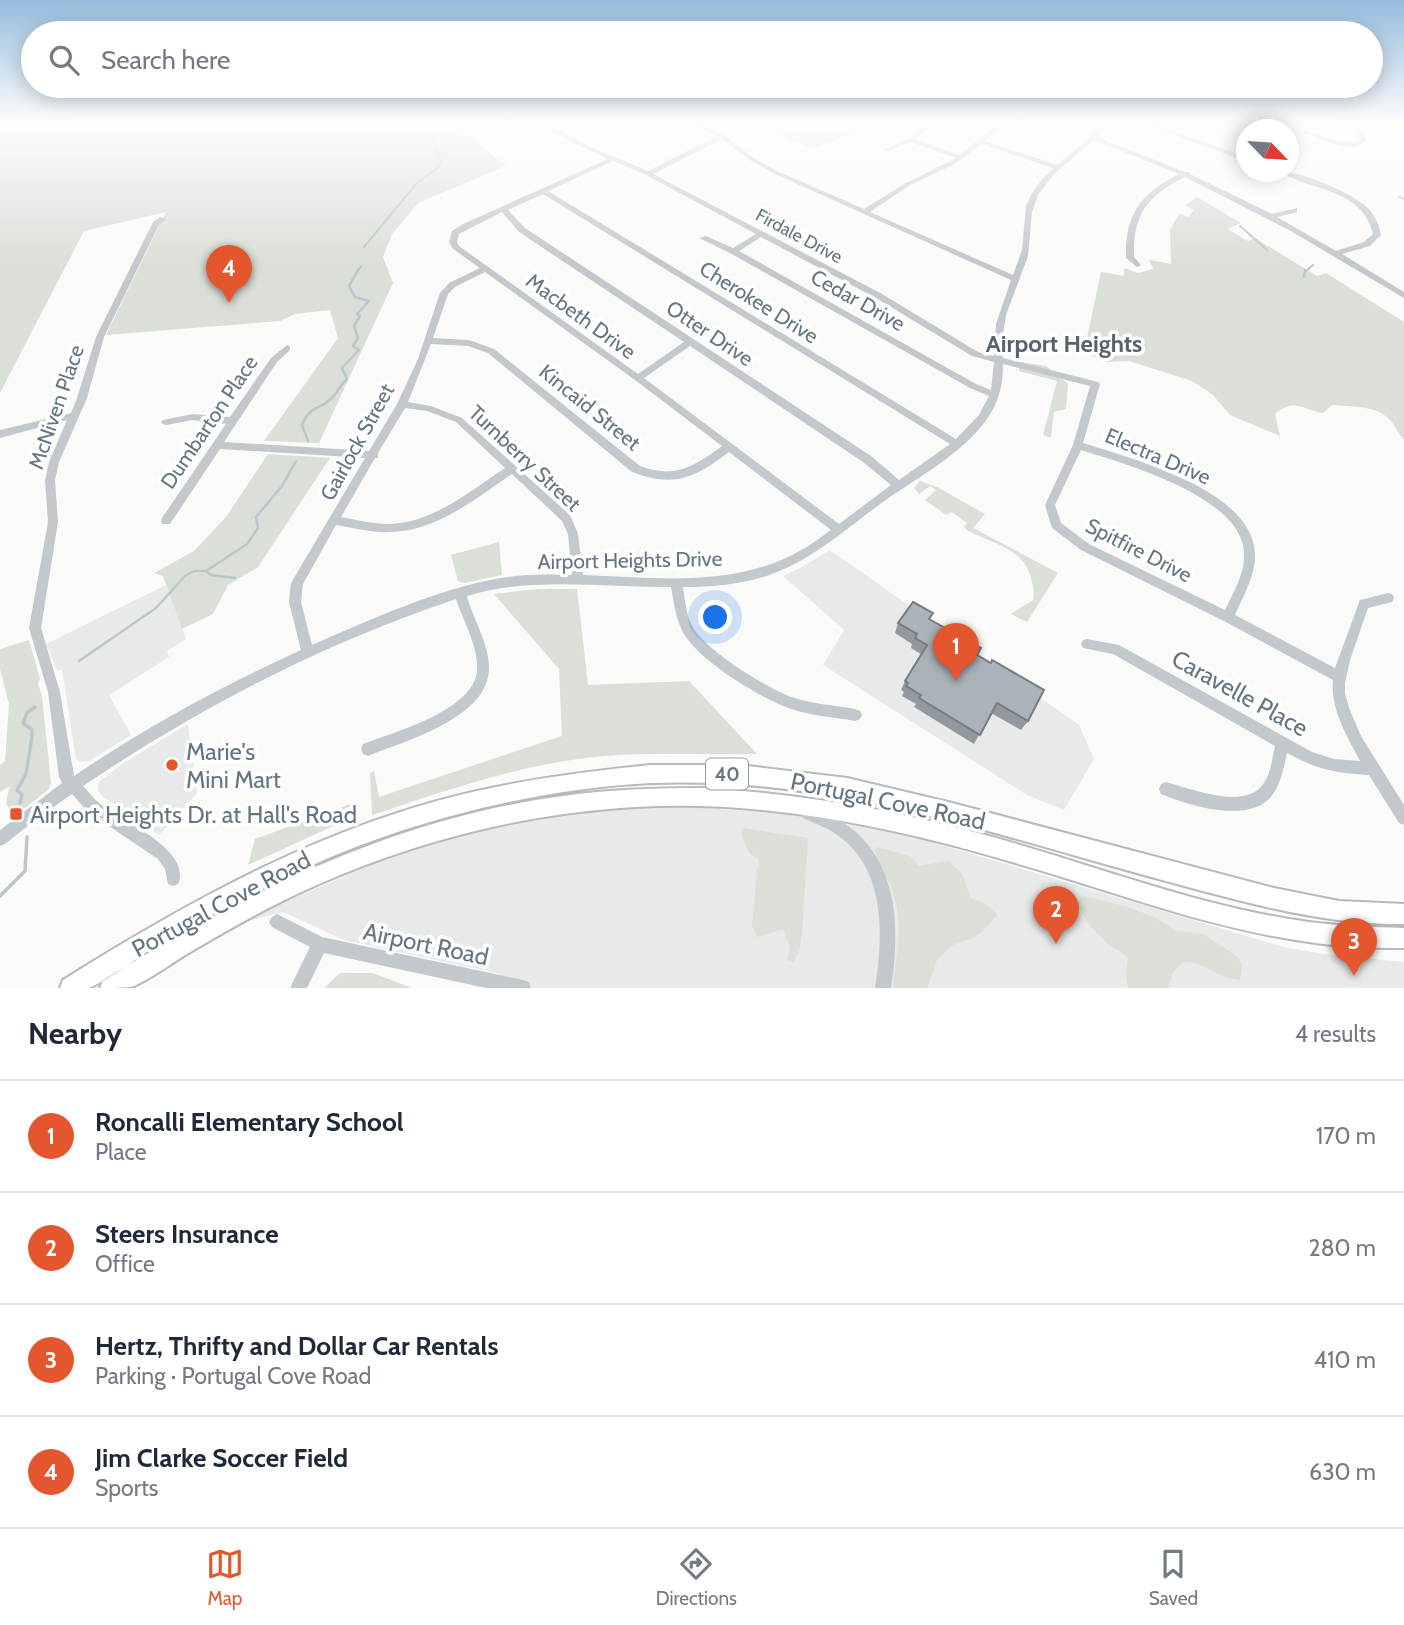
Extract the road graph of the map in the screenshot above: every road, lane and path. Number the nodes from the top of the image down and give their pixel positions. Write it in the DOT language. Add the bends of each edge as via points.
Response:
graph roads {
  1 [pos="589,170"];
  2 [pos="642,170"];
  3 [pos="654,170"];
  4 [pos="774,170"];
  5 [pos="935,170"];
  6 [pos="1057,170"];
  7 [pos="1179,170"];
  8 [pos="648,173"];
  9 [pos="1187,173"];
  10 [pos="1299,178"];
  11 [pos="543,191"];
  12 [pos="503,209"];
  13 [pos="1294,210"];
  14 [pos="866,211"];
  15 [pos="1271,217"];
  16 [pos="163,219"];
  17 [pos="761,234"];
  18 [pos="703,238"];
  19 [pos="733,251"];
  20 [pos="1335,254"];
  21 [pos="1137,265"];
  22 [pos="485,268"];
  23 [pos="1016,279"];
  24 [pos="1403,294"];
  25 [pos="428,341"];
  26 [pos="691,341"];
  27 [pos="287,348"];
  28 [pos="1000,361"];
  29 [pos="638,378"];
  30 [pos="1095,384"];
  31 [pos="995,395"];
  32 [pos="402,404"];
  33 [pos="75,415"];
  34 [pos="233,421"];
  35 [pos="166,422"];
  36 [pos="0,434"];
  37 [pos="956,443"];
  38 [pos="216,445"];
  39 [pos="1078,445"];
  40 [pos="728,447"];
  41 [pos="374,455"];
  42 [pos="512,469"];
  43 [pos="898,485"];
  44 [pos="166,521"];
  45 [pos="335,521"];
  46 [pos="838,529"];
  47 [pos="578,579"];
  48 [pos="676,582"];
  49 [pos="460,593"];
  50 [pos="1388,597"];
  51 [pos="1228,617"];
  52 [pos="1087,644"];
  53 [pos="307,651"];
  54 [pos="1340,677"];
  55 [pos="855,715"];
  56 [pos="1283,743"];
  57 [pos="368,749"];
  58 [pos="1374,769"];
  59 [pos="71,785"];
  60 [pos="1166,789"];
  61 [pos="772,801"];
  62 [pos="1404,818"];
  63 [pos="0,839"];
  64 [pos="173,879"];
  65 [pos="1400,913"];
  66 [pos="277,922"];
  67 [pos="1404,937"];
  68 [pos="1374,939"];
  69 [pos="320,944"];
  70 [pos="1404,946"];
  71 [pos="79,983"];
  72 [pos="58,988"];
  73 [pos="111,988"];
  74 [pos="298,988"];
  75 [pos="523,988"];
  76 [pos="883,988"];
  1 -- 11 [label="street, Macbeth Drive"];
  2 -- 8 [label="street, Firdale Drive"];
  3 -- 8 [label="street"];
  4 -- 14 [label="street"];
  5 -- 14 [label="street"];
  6 -- 23 [label="street, Airport Heights Drive" via="1031,201 1026,248"];
  7 -- 9 [label="street"];
  8 -- 17 [label="street, Firdale Drive"];
  9 -- 15 [label="street"];
  9 -- 21 [label="street" via="1155,191 1135,214 1129,244 1130,258"];
  10 -- 20 [label="street" via="1349,198 1375,221 1377,235 1372,241"];
  11 -- 12 [label="street, Macbeth Drive"];
  11 -- 37 [label="street, Cherokee Drive"];
  12 -- 22 [label="street, Macbeth Drive" via="460,229 454,238 456,247"];
  12 -- 26 [label="street, Otter Drive" via="522,230"];
  13 -- 15 [label="street"];
  14 -- 23 [label="street"];
  15 -- 20 [label="street"];
  16 -- 33 [label="street, McNiven Place" via="156,224 114,305"];
  17 -- 19 [label="street"];
  17 -- 28 [label="street, Firdale Drive" via="879,296 968,351"];
  18 -- 19 [label="street, Cedar Drive"];
  19 -- 31 [label="street, Cedar Drive"];
  20 -- 24 [label="street"];
  22 -- 25 [label="street, Gairlock Street" via="444,293"];
  22 -- 29 [label="street, Macbeth Drive"];
  23 -- 28 [label="street, Airport Heights Drive" via="1000,325"];
  25 -- 32 [label="street, Gairlock Street"];
  25 -- 40 [label="street, Kincaid Street" via="469,343 491,351 647,474 684,475"];
  26 -- 29 [label="street"];
  26 -- 43 [label="street, Otter Drive" via="867,459"];
  27 -- 34 [label="street, Dumbarton Place"];
  28 -- 30 [label="street, Firdale Drive"];
  28 -- 31 [label="street, Airport Heights Drive"];
  29 -- 40 [label="street, Macbeth Drive"];
  30 -- 39 [label="street, Spitfire Drive"];
  31 -- 37 [label="street, Airport Heights Drive" via="977,424"];
  32 -- 41 [label="street, Gairlock Street"];
  32 -- 42 [label="street, Turnberry Street" via="454,417"];
  33 -- 36 [label="street"];
  33 -- 59 [label="street, McNiven Place" via="51,471 53,522 35,628 54,692 64,770"];
  34 -- 35 [label="street" via="193,417"];
  34 -- 38 [label="street, Dumbarton Place"];
  37 -- 43 [label="street, Airport Heights Drive"];
  38 -- 41 [label="street"];
  38 -- 44 [label="street, Dumbarton Place"];
  39 -- 51 [label="street, Electra Drive" via="1201,493 1233,515 1247,537 1250,554"];
  39 -- 51 [label="street, Spitfire Drive" via="1049,505 1056,525 1085,547"];
  40 -- 46 [label="street, Macbeth Drive"];
  41 -- 45 [label="street, Gairlock Street"];
  42 -- 45 [label="street" via="440,514 406,526"];
  42 -- 47 [label="street, Turnberry Street" via="569,522"];
  43 -- 46 [label="street, Airport Heights Drive"];
  45 -- 53 [label="street, Gairlock Street" via="295,593"];
  46 -- 48 [label="street, Airport Heights Drive" via="803,555 775,568 738,578"];
  47 -- 48 [label="street, Airport Heights Drive"];
  47 -- 49 [label="street, Airport Heights Drive" via="506,582"];
  48 -- 55 [label="street" via="686,626 709,652 782,700"];
  49 -- 53 [label="street, Airport Heights Drive"];
  49 -- 57 [label="street" via="481,659 478,689 460,708"];
  50 -- 54 [label="street" via="1364,604"];
  51 -- 54 [label="street, Spitfire Drive"];
  52 -- 56 [label="street, Caravelle Place" via="1115,649"];
  53 -- 59 [label="street, Airport Heights Drive" via="198,706"];
  54 -- 58 [label="street" via="1345,714"];
  56 -- 58 [label="street, Caravelle Place" via="1325,764"];
  56 -- 60 [label="street" via="1269,789 1261,800 1223,803"];
  58 -- 62 [label="street"];
  59 -- 63 [label="street, Airport Heights Drive"];
  59 -- 64 [label="street" via="93,807 163,854 172,866"];
  61 -- 68 [label="main road, Portugal Cove Road / 40" via="898,823 988,845 1254,921"];
  61 -- 73 [label="main road, Portugal Cove Road / 40" via="697,796 611,799 517,813 423,836 252,906"];
  61 -- 76 [label="street" via="839,828 865,855 888,907 890,952"];
  65 -- 71 [label="main road, Portugal Cove Road / 40" via="1342,910 1276,899 858,789 741,774 652,774 474,799 346,841 229,893"];
  66 -- 69 [label="street, Airport Road"];
  67 -- 68 [label="main road, Portugal Cove Road / 40"];
  68 -- 70 [label="main road"];
  69 -- 74 [label="street"];
  69 -- 75 [label="street, Airport Road"];
  71 -- 72 [label="main road, Portugal Cove Road"];
}
